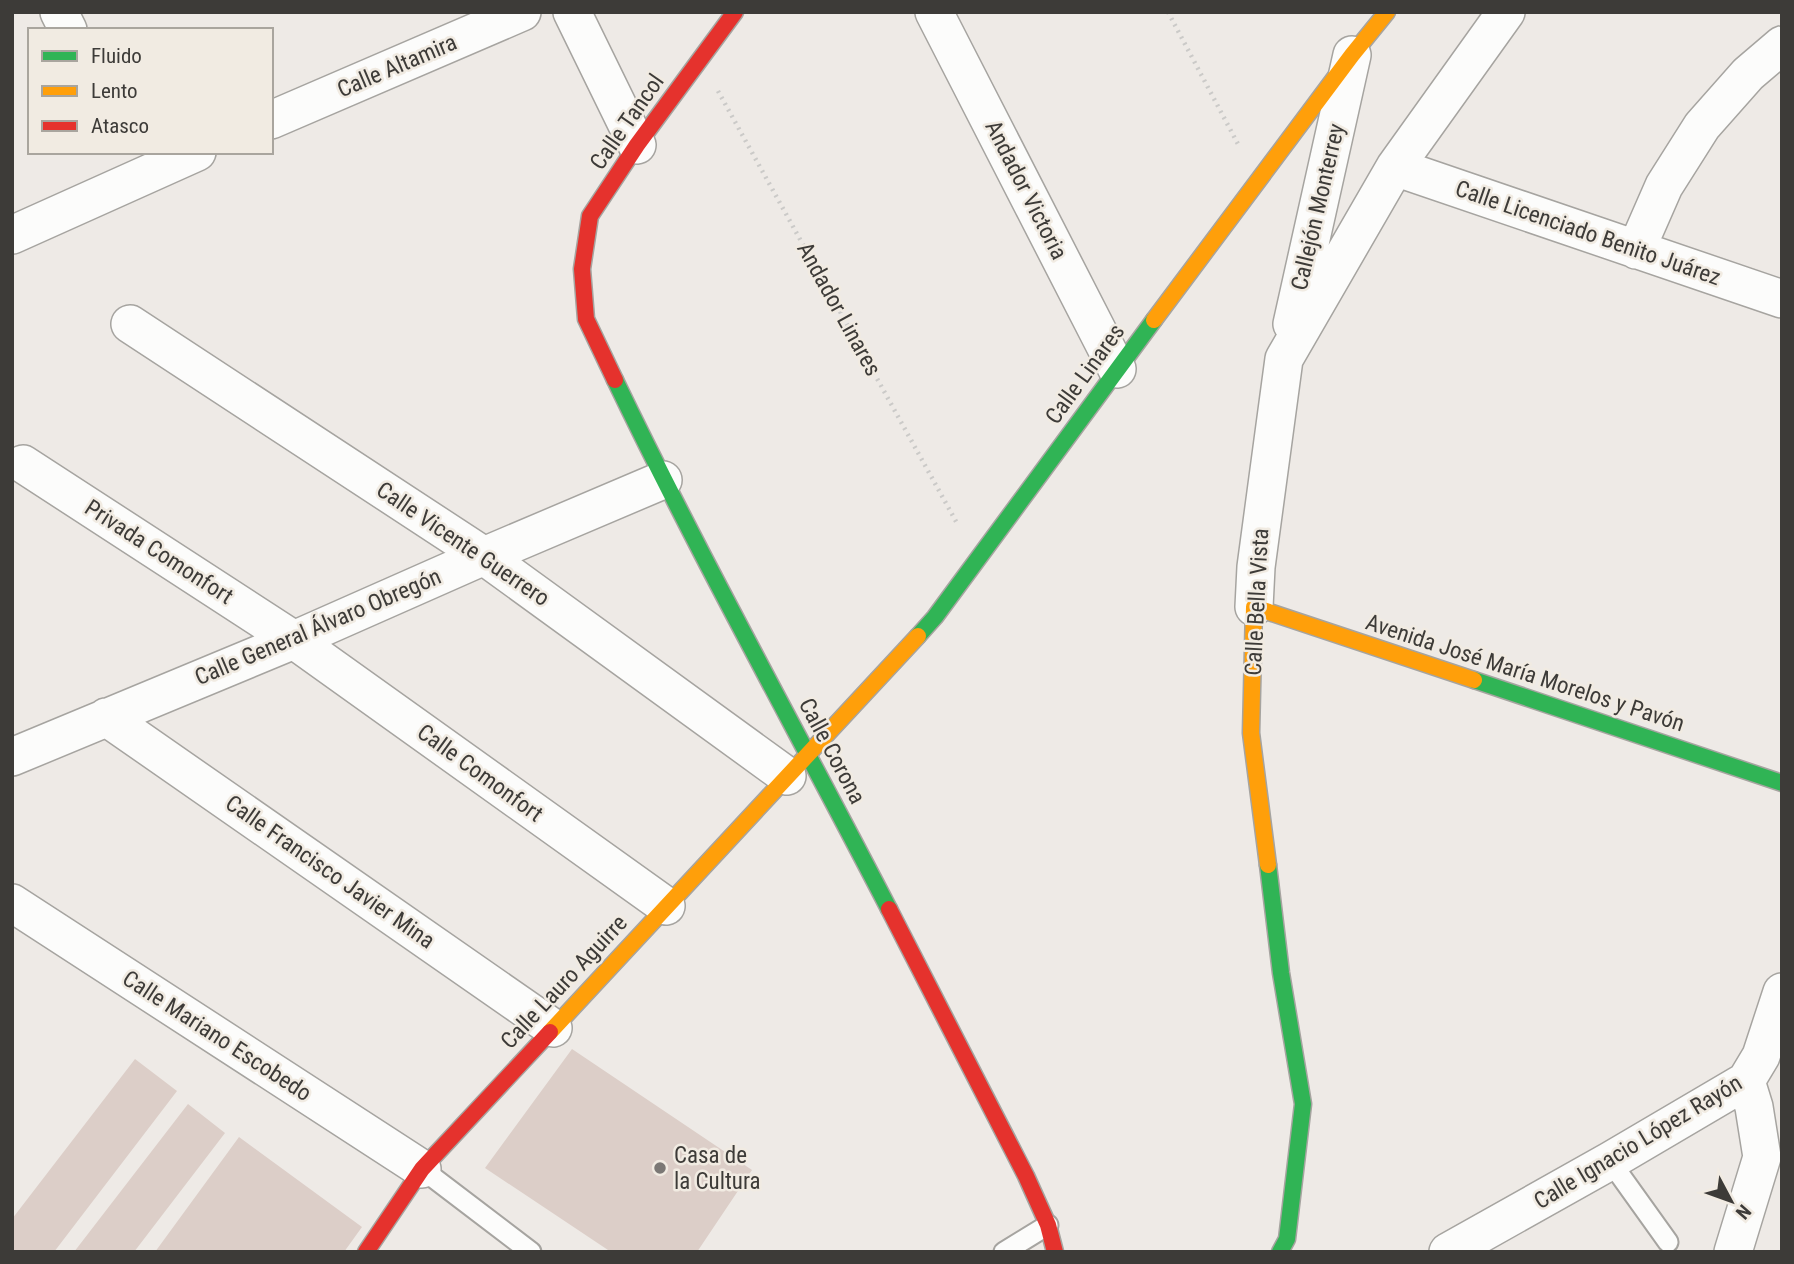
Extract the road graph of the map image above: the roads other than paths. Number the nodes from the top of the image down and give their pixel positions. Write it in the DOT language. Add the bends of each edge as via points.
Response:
graph roads {
  1 [pos="59,12"];
  2 [pos="522,12"];
  3 [pos="572,12"];
  4 [pos="735,12"];
  5 [pos="934,12"];
  6 [pos="1387,12"];
  7 [pos="1506,12"];
  8 [pos="67,28"];
  9 [pos="1782,45"];
  10 [pos="1352,55"];
  11 [pos="273,119"];
  12 [pos="637,145"];
  13 [pos="187,154"];
  14 [pos="132,165"];
  15 [pos="1395,167"];
  16 [pos="12,235"];
  17 [pos="1636,250"];
  18 [pos="582,269"];
  19 [pos="1782,299"];
  20 [pos="131,324"];
  21 [pos="1284,359"];
  22 [pos="1116,369"];
  23 [pos="23,464"];
  24 [pos="663,480"];
  25 [pos="484,556"];
  26 [pos="1254,607"];
  27 [pos="295,640"];
  28 [pos="106,717"];
  29 [pos="12,757"];
  30 [pos="798,764"];
  31 [pos="1782,783"];
  32 [pos="12,903"];
  33 [pos="666,906"];
  34 [pos="1782,992"];
  35 [pos="553,1028"];
  36 [pos="1746,1081"];
  37 [pos="1610,1161"];
  38 [pos="422,1169"];
  39 [pos="1048,1225"];
  40 [pos="1668,1242"];
  41 [pos="366,1252"];
  42 [pos="531,1252"];
  43 [pos="1004,1252"];
  44 [pos="1055,1252"];
  45 [pos="1280,1252"];
  46 [pos="1448,1252"];
  47 [pos="1733,1252"];
  1 -- 8 [label="street"];
  2 -- 11 [label="street, Calle Altamira"];
  3 -- 12 [label="street"];
  4 -- 12 [label="street, Calle Tancol"];
  5 -- 22 [label="street, Andador Victoria"];
  6 -- 10 [label="street, Calle Linares"];
  7 -- 15 [label="street, Calle Bella Vista"];
  9 -- 17 [label="street" via="1748,74 1702,126 1664,186"];
  10 -- 21 [label="street, Callejón Monterrey"];
  10 -- 22 [label="street, Calle Linares"];
  12 -- 18 [label="street, Calle Tancol" via="590,216"];
  13 -- 14 [label="street"];
  14 -- 16 [label="street"];
  15 -- 17 [label="street, Calle Licenciado Benito Juárez"];
  15 -- 21 [label="street, Calle Bella Vista"];
  17 -- 19 [label="street, Calle Licenciado Benito Juárez"];
  18 -- 24 [label="street, Calle Corona" via="586,319"];
  20 -- 25 [label="street, Calle Vicente Guerrero"];
  21 -- 26 [label="street, Calle Bella Vista"];
  22 -- 30 [label="street, Calle Linares" via="935,617"];
  23 -- 27 [label="street, Privada Comonfort"];
  24 -- 25 [label="street, Calle General Álvaro Obregón"];
  24 -- 30 [label="street, Calle Corona"];
  25 -- 27 [label="street, Calle General Álvaro Obregón"];
  25 -- 30 [label="street, Calle Vicente Guerrero"];
  26 -- 31 [label="street, Avenida José María Morelos y Pavón"];
  26 -- 45 [label="street, Calle Bella Vista" via="1251,733 1281,973 1303,1104 1287,1239"];
  27 -- 28 [label="street, Calle General Álvaro Obregón"];
  27 -- 33 [label="street, Calle Comonfort"];
  28 -- 29 [label="street, Calle General Álvaro Obregón"];
  28 -- 35 [label="street, Calle Francisco Javier Mina"];
  30 -- 33 [label="street, Calle Lauro Aguirre"];
  30 -- 39 [label="street, Calle Corona" via="1026,1176"];
  32 -- 38 [label="street, Calle Mariano Escobedo"];
  33 -- 35 [label="street, Calle Lauro Aguirre"];
  34 -- 36 [label="street, Calle Ignacio López Rayón" via="1761,1056"];
  35 -- 38 [label="street, Calle Lauro Aguirre"];
  36 -- 37 [label="street, Calle Ignacio López Rayón"];
  36 -- 47 [label="street" via="1762,1157"];
  37 -- 40 [label="lane"];
  37 -- 46 [label="street, Calle Ignacio López Rayón"];
  38 -- 41 [label="street, Calle Lauro Aguirre"];
  38 -- 42 [label="lane"];
  39 -- 43 [label="lane"];
  39 -- 44 [label="street, Calle Corona"];
}
